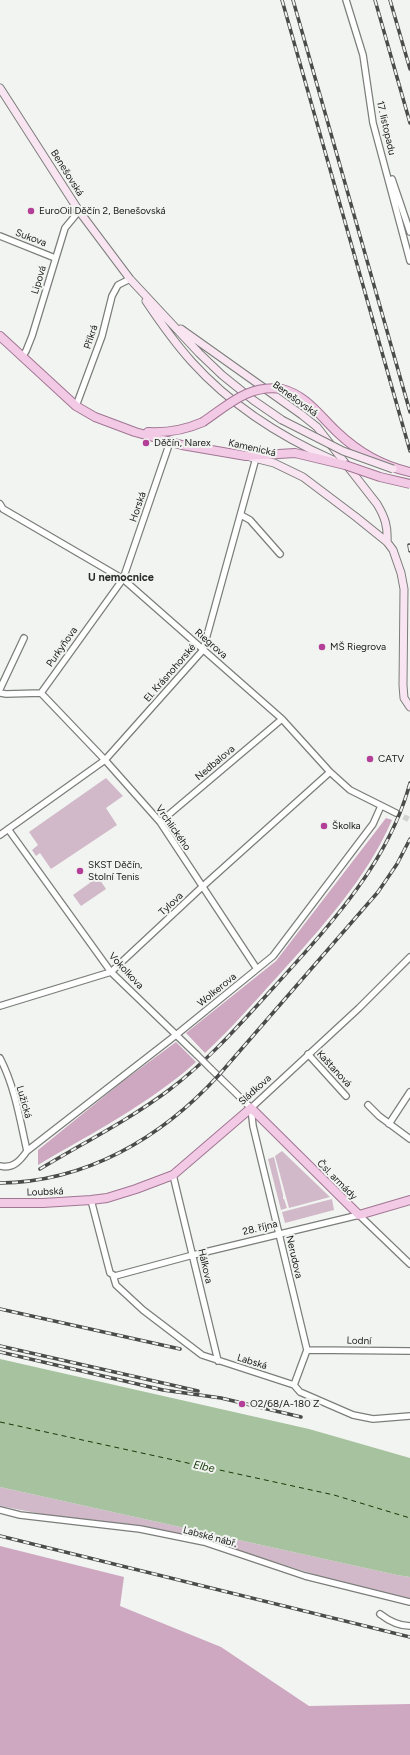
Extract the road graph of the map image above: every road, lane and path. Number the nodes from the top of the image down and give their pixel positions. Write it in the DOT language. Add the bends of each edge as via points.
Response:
graph roads {
  1 [pos="346,0"];
  2 [pos="0,88"];
  3 [pos="374,123"];
  4 [pos="79,211"];
  5 [pos="410,232"];
  6 [pos="0,236"];
  7 [pos="55,258"];
  8 [pos="410,260"];
  9 [pos="130,279"];
  10 [pos="168,320"];
  11 [pos="0,336"];
  12 [pos="22,357"];
  13 [pos="76,406"];
  14 [pos="135,432"];
  15 [pos="170,442"];
  16 [pos="246,456"];
  17 [pos="256,458"];
  18 [pos="345,465"];
  19 [pos="393,469"];
  20 [pos="410,472"];
  21 [pos="410,484"];
  22 [pos="0,504"];
  23 [pos="241,515"];
  24 [pos="387,542"];
  25 [pos="280,554"];
  26 [pos="122,578"];
  27 [pos="24,638"];
  28 [pos="203,650"];
  29 [pos="0,689"];
  30 [pos="0,693"];
  31 [pos="41,693"];
  32 [pos="410,707"];
  33 [pos="282,719"];
  34 [pos="105,760"];
  35 [pos="330,772"];
  36 [pos="381,806"];
  37 [pos="396,813"];
  38 [pos="160,822"];
  39 [pos="8,829"];
  40 [pos="0,835"];
  41 [pos="202,887"];
  42 [pos="410,957"];
  43 [pos="257,969"];
  44 [pos="112,972"];
  45 [pos="0,1006"];
  46 [pos="176,1035"];
  47 [pos="308,1054"];
  48 [pos="0,1058"];
  49 [pos="410,1092"];
  50 [pos="346,1096"];
  51 [pos="368,1105"];
  52 [pos="251,1108"];
  53 [pos="389,1124"];
  54 [pos="410,1139"];
  55 [pos="27,1151"];
  56 [pos="0,1166"];
  57 [pos="173,1175"];
  58 [pos="91,1200"];
  59 [pos="410,1200"];
  60 [pos="0,1203"];
  61 [pos="358,1216"];
  62 [pos="279,1234"];
  63 [pos="193,1255"];
  64 [pos="410,1264"];
  65 [pos="114,1275"];
  66 [pos="307,1350"];
  67 [pos="410,1352"];
  68 [pos="218,1361"];
  69 [pos="294,1385"];
  70 [pos="410,1416"];
  71 [pos="0,1510"];
  72 [pos="410,1602"];
  73 [pos="380,1614"];
  74 [pos="410,1626"];
  1 -- 3 [label="street, 17. listopadu" via="363,55"];
  2 -- 4 [label="main road, Benešovská"];
  3 -- 5 [label="street"];
  3 -- 8 [label="street, 17. listopadu"];
  4 -- 7 [label="street, Lipová" via="65,228"];
  4 -- 9 [label="main road, Benešovská"];
  6 -- 7 [label="street, Sukova"];
  7 -- 12 [label="street, Lipová" via="32,336"];
  9 -- 10 [label="main road, Benešovská"];
  9 -- 13 [label="street, Příkrá" via="118,286 112,296 102,336"];
  9 -- 18 [label="main road" via="191,361 228,395 276,429"];
  10 -- 19 [label="main road, Benešovská, bridge" via="222,375 282,420 343,451"];
  10 -- 24 [label="main road, Benešovská" via="317,427 385,517"];
  11 -- 12 [label="main road, Kamenická"];
  12 -- 13 [label="main road, Kamenická"];
  13 -- 14 [label="main road, Kamenická" via="95,417"];
  14 -- 15 [label="main road, Kamenická"];
  14 -- 19 [label="main road, bridge" via="161,433 187,429 203,422 247,392 269,388 282,389 302,398 355,447"];
  15 -- 16 [label="main road, Kamenická"];
  15 -- 26 [label="street, Horská"];
  16 -- 17 [label="main road, Kamenická"];
  16 -- 18 [label="main road" via="288,452"];
  17 -- 23 [label="street, El. Krásnohorské"];
  17 -- 24 [label="main road, Kamenická" via="274,463 303,477"];
  18 -- 21 [label="main road, bridge"];
  19 -- 20 [label="main road"];
  22 -- 26 [label="street, Riegrova" via="4,509"];
  23 -- 25 [label="street" via="250,520"];
  23 -- 28 [label="street, El. Krásnohorské"];
  24 -- 32 [label="main road, Kamenická" via="398,559 401,573 404,606 403,685 404,698"];
  26 -- 28 [label="street, Riegrova"];
  26 -- 31 [label="street, Purkyňova"];
  27 -- 29 [label="street"];
  28 -- 33 [label="street, Riegrova"];
  28 -- 34 [label="street, El. Krásnohorské"];
  30 -- 31 [label="street"];
  31 -- 34 [label="street, Vrchlického"];
  33 -- 35 [label="street, Riegrova"];
  33 -- 38 [label="street, Nedbalova"];
  34 -- 38 [label="street, Vrchlického"];
  34 -- 39 [label="street, El. Krásnohorské"];
  35 -- 36 [label="street, Riegrova" via="350,790"];
  35 -- 41 [label="street, Tylova"];
  36 -- 37 [label="street, Riegrova"];
  36 -- 43 [label="street, Wolkerova" via="373,824 278,950"];
  38 -- 41 [label="street, Vrchlického"];
  39 -- 40 [label="street, El. Krásnohorské"];
  39 -- 44 [label="street, Vokolkova"];
  41 -- 43 [label="street, Vrchlického"];
  41 -- 44 [label="street, Tylova"];
  42 -- 47 [label="street, Sládkova"];
  43 -- 46 [label="street, Wolkerova"];
  44 -- 45 [label="street, Tylova"];
  44 -- 46 [label="street, Vokolkova"];
  46 -- 52 [label="street, Vokolkova, bridge"];
  46 -- 55 [label="street, Wolkerova"];
  47 -- 50 [label="street, Kaštanová"];
  47 -- 52 [label="street, Sládkova"];
  48 -- 55 [label="street, Lužická" via="19,1112"];
  49 -- 53 [label="street"];
  51 -- 53 [label="street"];
  52 -- 57 [label="main road, Sládkova"];
  52 -- 61 [label="main road, Čsl. armády"];
  52 -- 62 [label="street, Nerudova"];
  53 -- 54 [label="street"];
  55 -- 56 [label="street, Wolkerova" via="20,1162 6,1167"];
  57 -- 58 [label="main road, Sládkova" via="107,1198"];
  57 -- 63 [label="street, Hálkova"];
  58 -- 60 [label="main road, Loubská"];
  58 -- 65 [label="street, Labská" via="110,1273"];
  59 -- 61 [label="main road, 28. října"];
  61 -- 62 [label="street, 28. října"];
  61 -- 64 [label="street, Čsl. armády"];
  62 -- 63 [label="street, 28. října"];
  62 -- 66 [label="street, Nerudova"];
  63 -- 65 [label="street, 28. října"];
  63 -- 68 [label="street, Hálkova"];
  65 -- 68 [label="street, Labská" via="116,1285 143,1310 202,1355"];
  66 -- 67 [label="street, Lodní"];
  66 -- 69 [label="street"];
  68 -- 69 [label="street, Labská"];
  69 -- 70 [label="street, Labská" via="300,1392 353,1415 372,1419"];
  71 -- 72 [label="street, Labské nábř." via="20,1515 140,1529 204,1542 304,1576"];
  73 -- 74 [label="street" via="401,1625"];
}
